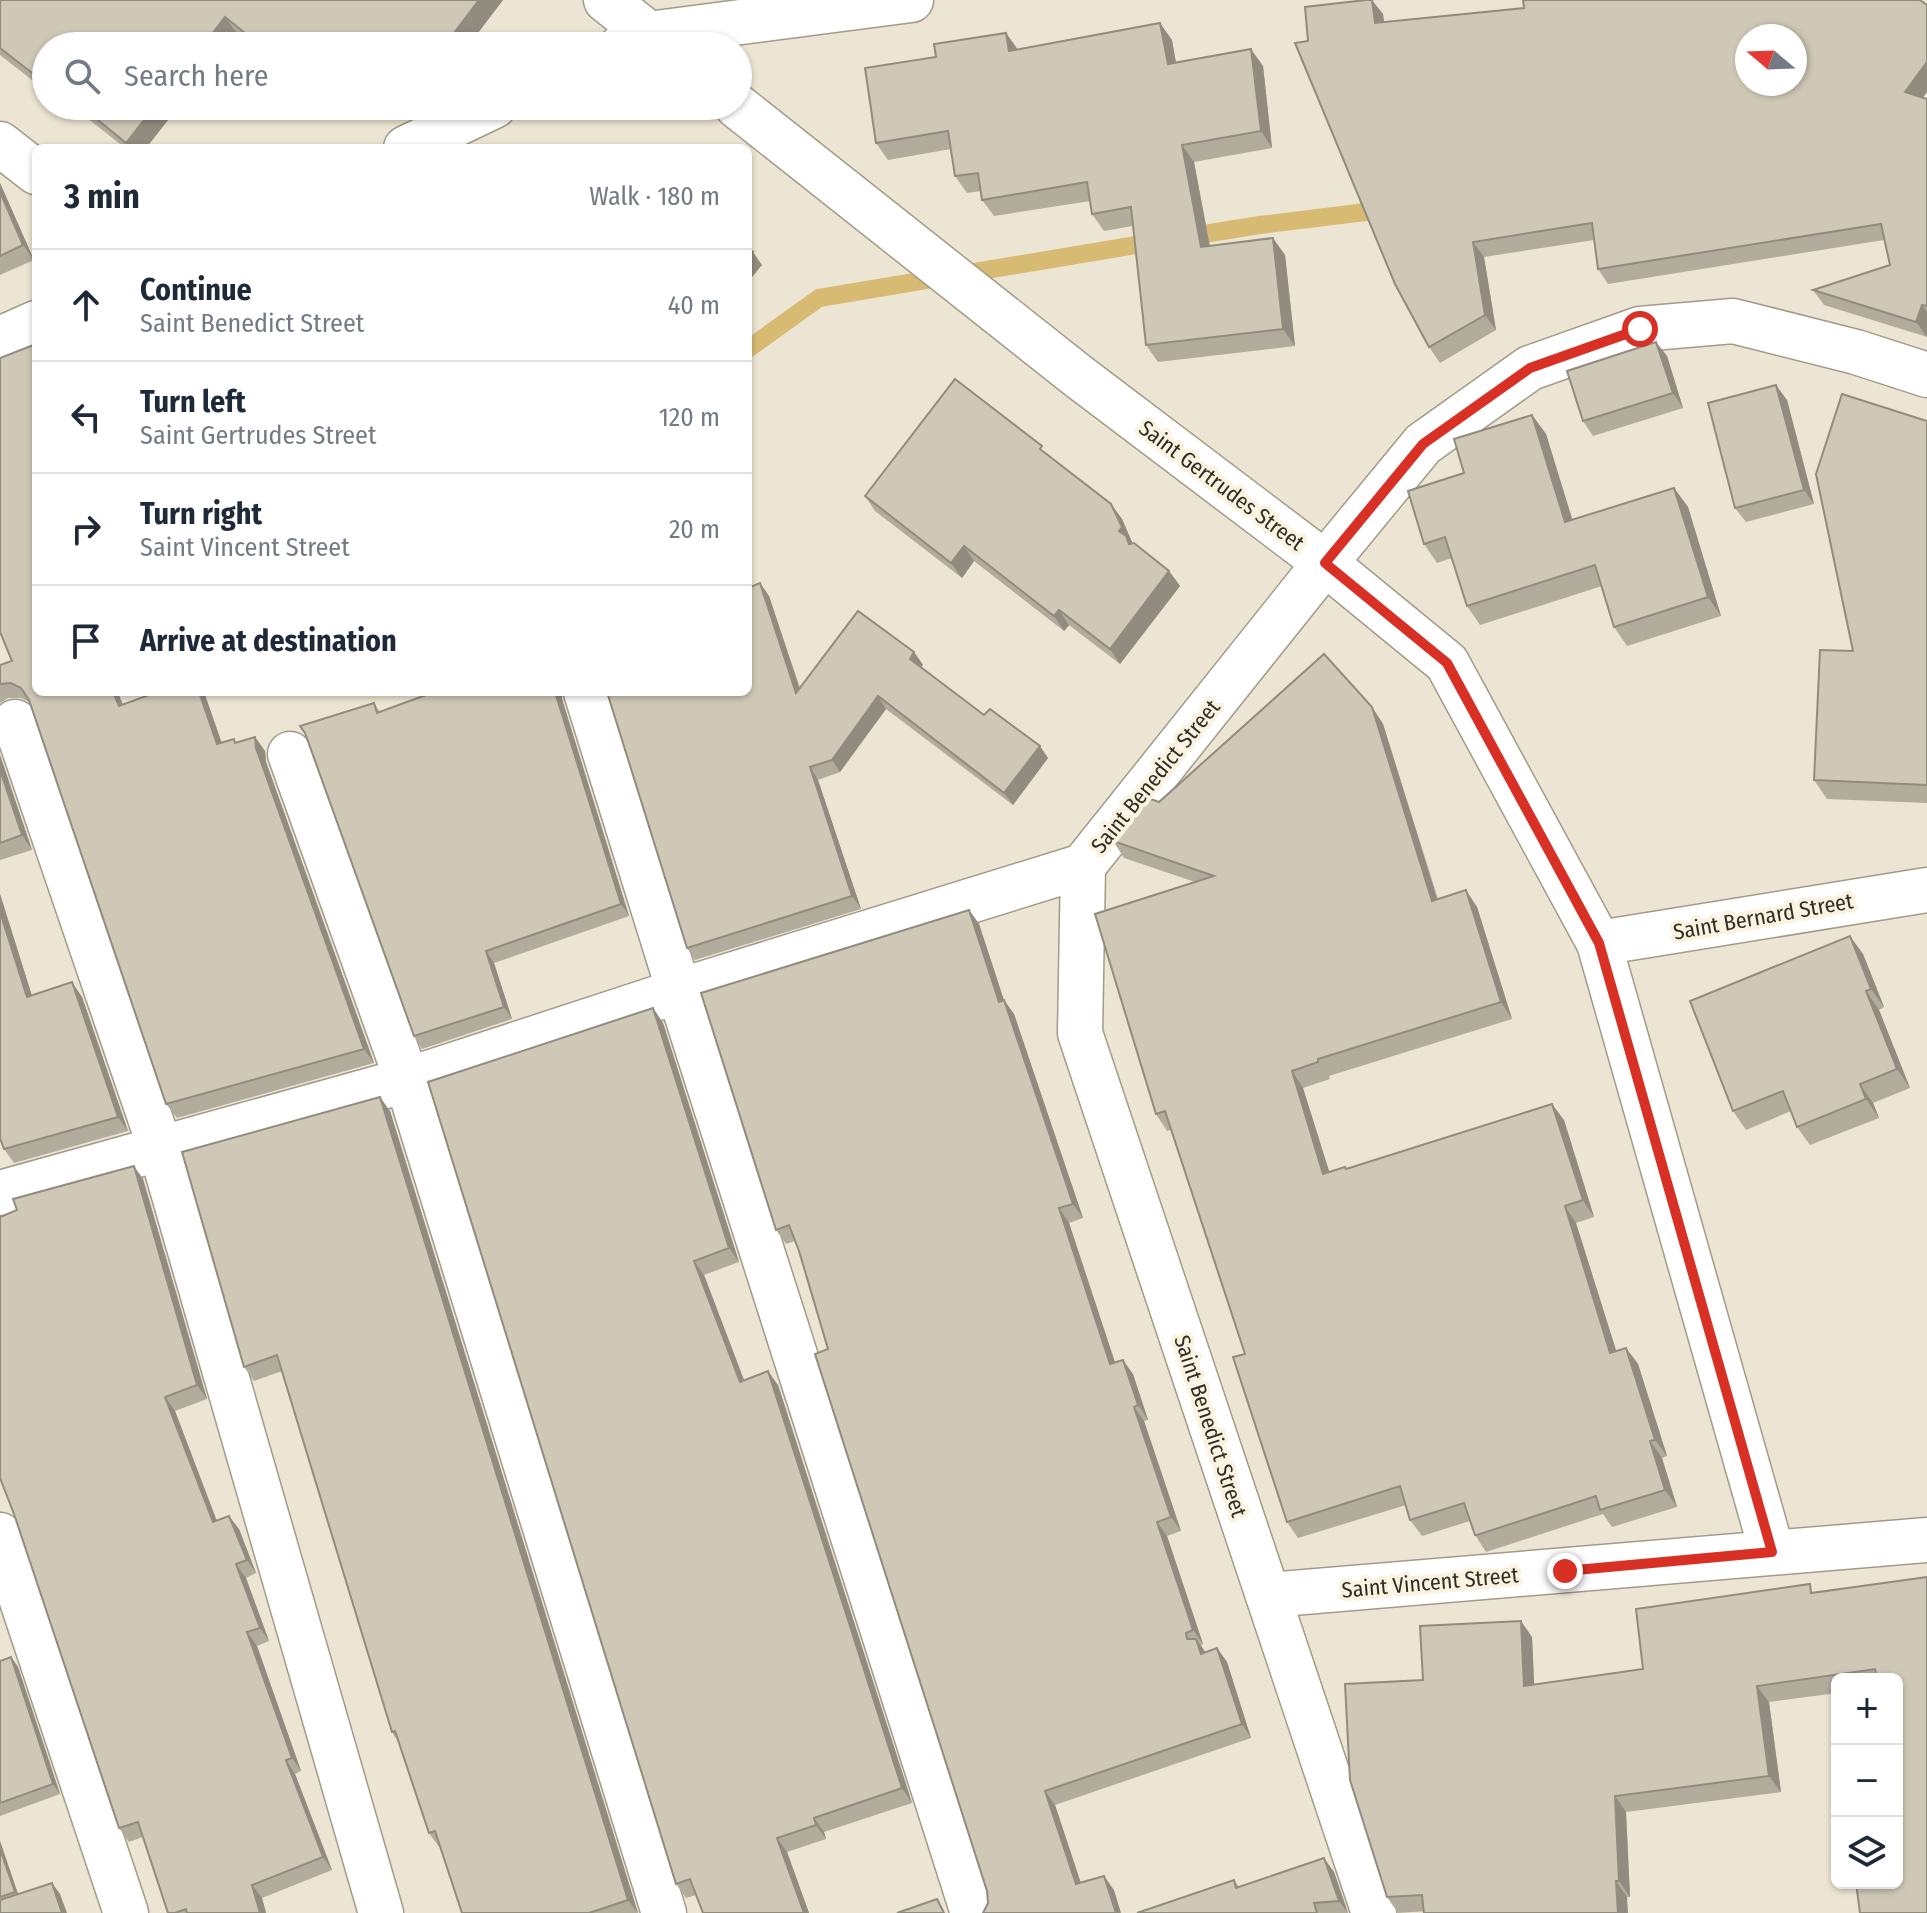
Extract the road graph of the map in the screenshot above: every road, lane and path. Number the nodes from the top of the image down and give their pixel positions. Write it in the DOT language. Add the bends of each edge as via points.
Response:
graph roads {
  1 [pos="606,0"];
  2 [pos="911,0"];
  3 [pos="636,32"];
  4 [pos="708,32"];
  5 [pos="752,118"];
  6 [pos="465,120"];
  7 [pos="0,144"];
  8 [pos="414,144"];
  9 [pos="32,169"];
  10 [pos="32,325"];
  11 [pos="0,339"];
  12 [pos="1927,375"];
  13 [pos="1325,563"];
  14 [pos="587,696"];
  15 [pos="15,722"];
  16 [pos="290,754"];
  17 [pos="1083,866"];
  18 [pos="1927,890"];
  19 [pos="1599,943"];
  20 [pos="679,991"];
  21 [pos="407,1080"];
  22 [pos="161,1150"];
  23 [pos="0,1193"];
  24 [pos="0,1535"];
  25 [pos="1927,1540"];
  26 [pos="1772,1552"];
  27 [pos="1268,1595"];
  28 [pos="126,1913"];
  29 [pos="381,1913"];
  30 [pos="664,1913"];
  31 [pos="973,1913"];
  32 [pos="1374,1913"];
  1 -- 3 [label="street"];
  2 -- 4 [label="street"];
  5 -- 13 [label="street, Saint Gertrudes Street"];
  6 -- 8 [label="street"];
  7 -- 9 [label="street"];
  10 -- 11 [label="street"];
  12 -- 13 [label="street, Saint Benedict Street" via="1733,321 1640,329 1530,368 1423,444"];
  13 -- 17 [label="street, Saint Benedict Street"];
  13 -- 19 [label="street, Saint Gertrudes Street" via="1447,663"];
  14 -- 20 [label="street"];
  15 -- 22 [label="street"];
  16 -- 21 [label="street"];
  17 -- 20 [label="street"];
  17 -- 27 [label="street, Saint Benedict Street" via="1080,1033"];
  18 -- 19 [label="street, Saint Bernard Street"];
  19 -- 26 [label="street, Saint Gertrudes Street"];
  20 -- 21 [label="street"];
  20 -- 31 [label="street"];
  21 -- 22 [label="street"];
  21 -- 30 [label="street"];
  22 -- 23 [label="street"];
  22 -- 29 [label="street"];
  24 -- 28 [label="street"];
  25 -- 26 [label="street, Saint Vincent Street"];
  26 -- 27 [label="street, Saint Vincent Street"];
  27 -- 32 [label="street, Saint Benedict Street"];
}
